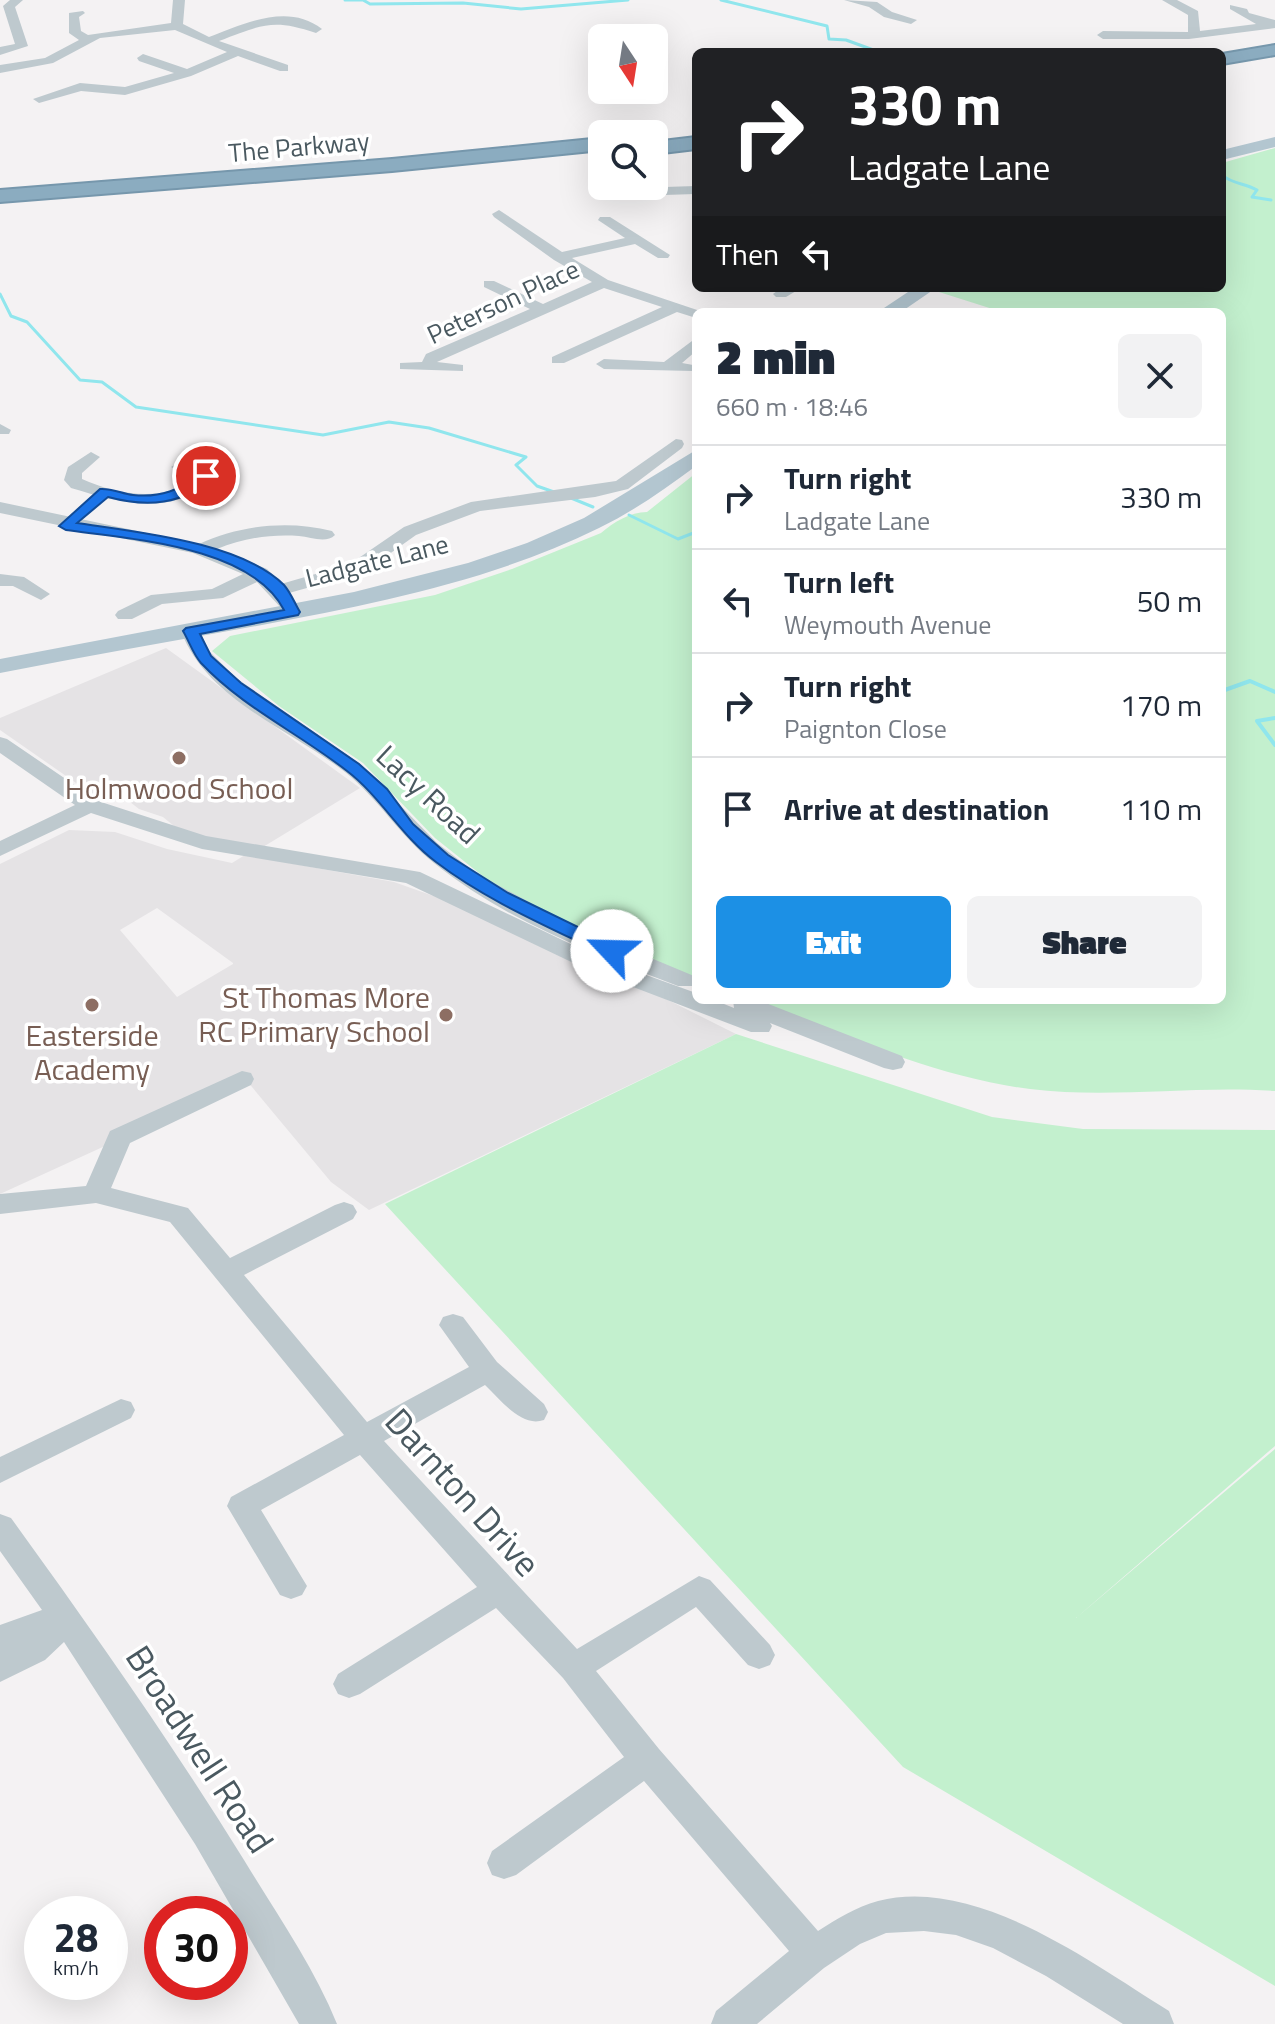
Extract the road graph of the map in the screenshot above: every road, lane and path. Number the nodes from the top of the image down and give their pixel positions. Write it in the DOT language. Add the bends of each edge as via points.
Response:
graph roads {
  1 [pos="17,0"];
  2 [pos="179,0"];
  3 [pos="850,0"];
  4 [pos="877,2"];
  5 [pos="1165,3"];
  6 [pos="1234,7"];
  7 [pos="79,13"];
  8 [pos="135,15"];
  9 [pos="6,18"];
  10 [pos="911,20"];
  11 [pos="1272,24"];
  12 [pos="177,26"];
  13 [pos="137,29"];
  14 [pos="316,29"];
  15 [pos="1194,33"];
  16 [pos="1103,35"];
  17 [pos="86,39"];
  18 [pos="208,41"];
  19 [pos="0,51"];
  20 [pos="236,52"];
  21 [pos="1275,52"];
  22 [pos="143,58"];
  23 [pos="1226,59"];
  24 [pos="1275,63"];
  25 [pos="284,68"];
  26 [pos="0,69"];
  27 [pos="1226,71"];
  28 [pos="187,73"];
  29 [pos="39,99"];
  30 [pos="692,134"];
  31 [pos="668,137"];
  32 [pos="1275,142"];
  33 [pos="692,143"];
  34 [pos="588,145"];
  35 [pos="668,146"];
  36 [pos="1226,154"];
  37 [pos="588,155"];
  38 [pos="668,191"];
  39 [pos="691,191"];
  40 [pos="0,196"];
  41 [pos="0,204"];
  42 [pos="499,214"];
  43 [pos="605,220"];
  44 [pos="635,240"];
  45 [pos="663,255"];
  46 [pos="559,257"];
  47 [pos="603,283"];
  48 [pos="489,284"];
  49 [pos="920,292"];
  50 [pos="675,307"];
  51 [pos="540,308"];
  52 [pos="894,308"];
  53 [pos="692,312"];
  54 [pos="692,348"];
  55 [pos="558,360"];
  56 [pos="604,364"];
  57 [pos="406,366"];
  58 [pos="427,367"];
  59 [pos="457,368"];
  60 [pos="676,444"];
  61 [pos="113,455"];
  62 [pos="692,459"];
  63 [pos="180,467"];
  64 [pos="206,476"];
  65 [pos="226,476"];
  66 [pos="105,492"];
  67 [pos="3,511"];
  68 [pos="66,526"];
  69 [pos="326,535"];
  70 [pos="200,550"];
  71 [pos="260,573"];
  72 [pos="0,580"];
  73 [pos="281,590"];
  74 [pos="41,594"];
  75 [pos="293,612"];
  76 [pos="125,615"];
  77 [pos="191,631"];
  78 [pos="0,666"];
  79 [pos="0,743"];
  80 [pos="90,806"];
  81 [pos="0,849"];
  82 [pos="692,983"];
  83 [pos="692,1001"];
  84 [pos="701,1004"];
  85 [pos="746,1004"];
  86 [pos="760,1026"];
  87 [pos="893,1062"];
  88 [pos="242,1079"];
  89 [pos="96,1194"];
  90 [pos="0,1204"];
  91 [pos="344,1212"];
  92 [pos="226,1272"];
  93 [pos="453,1325"];
  94 [pos="487,1370"];
  95 [pos="121,1410"];
  96 [pos="534,1412"];
  97 [pos="363,1438"];
  98 [pos="0,1471"];
  99 [pos="0,1527"];
  100 [pos="291,1586"];
  101 [pos="499,1590"];
  102 [pos="67,1619"];
  103 [pos="0,1641"];
  104 [pos="759,1655"];
  105 [pos="0,1668"];
  106 [pos="574,1668"];
  107 [pos="349,1684"];
  108 [pos="647,1760"];
  109 [pos="504,1863"];
  110 [pos="814,1953"];
  111 [pos="319,2024"];
  112 [pos="729,2024"];
  113 [pos="1156,2024"];
  1 -- 9 [label="street"];
  2 -- 12 [label="street"];
  3 -- 4 [label="street"];
  4 -- 10 [label="street" via="888,15"];
  5 -- 15 [label="street" via="1194,13"];
  6 -- 11 [label="street"];
  7 -- 17 [label="street" via="73,15 75,33"];
  8 -- 13 [label="street"];
  9 -- 19 [label="street" via="22,46"];
  11 -- 15 [label="street" via="1230,33"];
  12 -- 13 [label="street"];
  12 -- 18 [label="street"];
  13 -- 17 [label="street"];
  14 -- 18 [label="street" via="276,17"];
  15 -- 16 [label="street" via="1156,38"];
  17 -- 26 [label="street" via="53,59"];
  18 -- 20 [label="street"];
  20 -- 25 [label="street"];
  20 -- 28 [label="street"];
  21 -- 23 [label="highway"];
  22 -- 28 [label="street"];
  24 -- 27 [label="highway"];
  28 -- 29 [label="street" via="125,91 80,87"];
  30 -- 31 [label="highway"];
  32 -- 36 [label="main road"];
  33 -- 35 [label="highway"];
  34 -- 40 [label="highway, The Parkway"];
  37 -- 41 [label="highway, The Parkway"];
  38 -- 39 [label="street"];
  42 -- 46 [label="street"];
  43 -- 44 [label="street"];
  44 -- 45 [label="street"];
  44 -- 46 [label="street"];
  46 -- 47 [label="street"];
  47 -- 50 [label="street"];
  47 -- 51 [label="street, Peterson Place"];
  48 -- 51 [label="street"];
  49 -- 52 [label="main road"];
  50 -- 53 [label="street"];
  50 -- 55 [label="street"];
  51 -- 58 [label="street, Peterson Place" via="432,357"];
  54 -- 56 [label="street" via="679,366"];
  57 -- 58 [label="street"];
  58 -- 59 [label="street"];
  60 -- 73 [label="street" via="631,479 595,492 477,506 410,531 357,568"];
  61 -- 66 [label="street" via="82,456 74,471 73,480"];
  62 -- 75 [label="main road, Ladgate Lane" via="640,496 542,544 432,581"];
  63 -- 64 [label="street"];
  64 -- 65 [label="street"];
  64 -- 66 [label="street" via="166,498 132,499"];
  66 -- 68 [label="street"];
  67 -- 68 [label="street"];
  68 -- 70 [label="street"];
  69 -- 70 [label="street" via="308,526 225,537"];
  70 -- 71 [label="street"];
  71 -- 73 [label="street"];
  71 -- 76 [label="street" via="216,594 158,599"];
  72 -- 74 [label="street" via="17,581"];
  73 -- 75 [label="street"];
  75 -- 77 [label="main road, Ladgate Lane"];
  77 -- 78 [label="main road, Ladgate Lane"];
  77 -- 82 [label="street, Lacy Road" via="205,659 353,767 442,859 589,941"];
  79 -- 80 [label="street"];
  80 -- 81 [label="street"];
  80 -- 83 [label="street" via="202,842 412,877 594,964"];
  84 -- 86 [label="street"];
  85 -- 87 [label="street"];
  88 -- 89 [label="street" via="119,1137"];
  89 -- 90 [label="street, Darnton Drive"];
  89 -- 92 [label="street, Darnton Drive" via="179,1215"];
  91 -- 92 [label="street"];
  92 -- 97 [label="street, Darnton Drive"];
  93 -- 94 [label="street"];
  94 -- 96 [label="street"];
  94 -- 97 [label="street"];
  95 -- 98 [label="street"];
  97 -- 100 [label="street" via="242,1506"];
  97 -- 101 [label="street, Darnton Drive"];
  99 -- 102 [label="street, Broadwell Road"];
  101 -- 106 [label="street, Darnton Drive"];
  101 -- 107 [label="street"];
  102 -- 103 [label="street" via="24,1628"];
  102 -- 105 [label="street" via="34,1650"];
  102 -- 111 [label="street, Broadwell Road" via="199,1815"];
  104 -- 106 [label="street" via="699,1589"];
  106 -- 108 [label="street, Darnton Drive"];
  108 -- 109 [label="street"];
  108 -- 110 [label="street, Darnton Drive"];
  110 -- 112 [label="street"];
  110 -- 113 [label="street" via="869,1920 900,1914 956,1918 1016,1942"];
}
